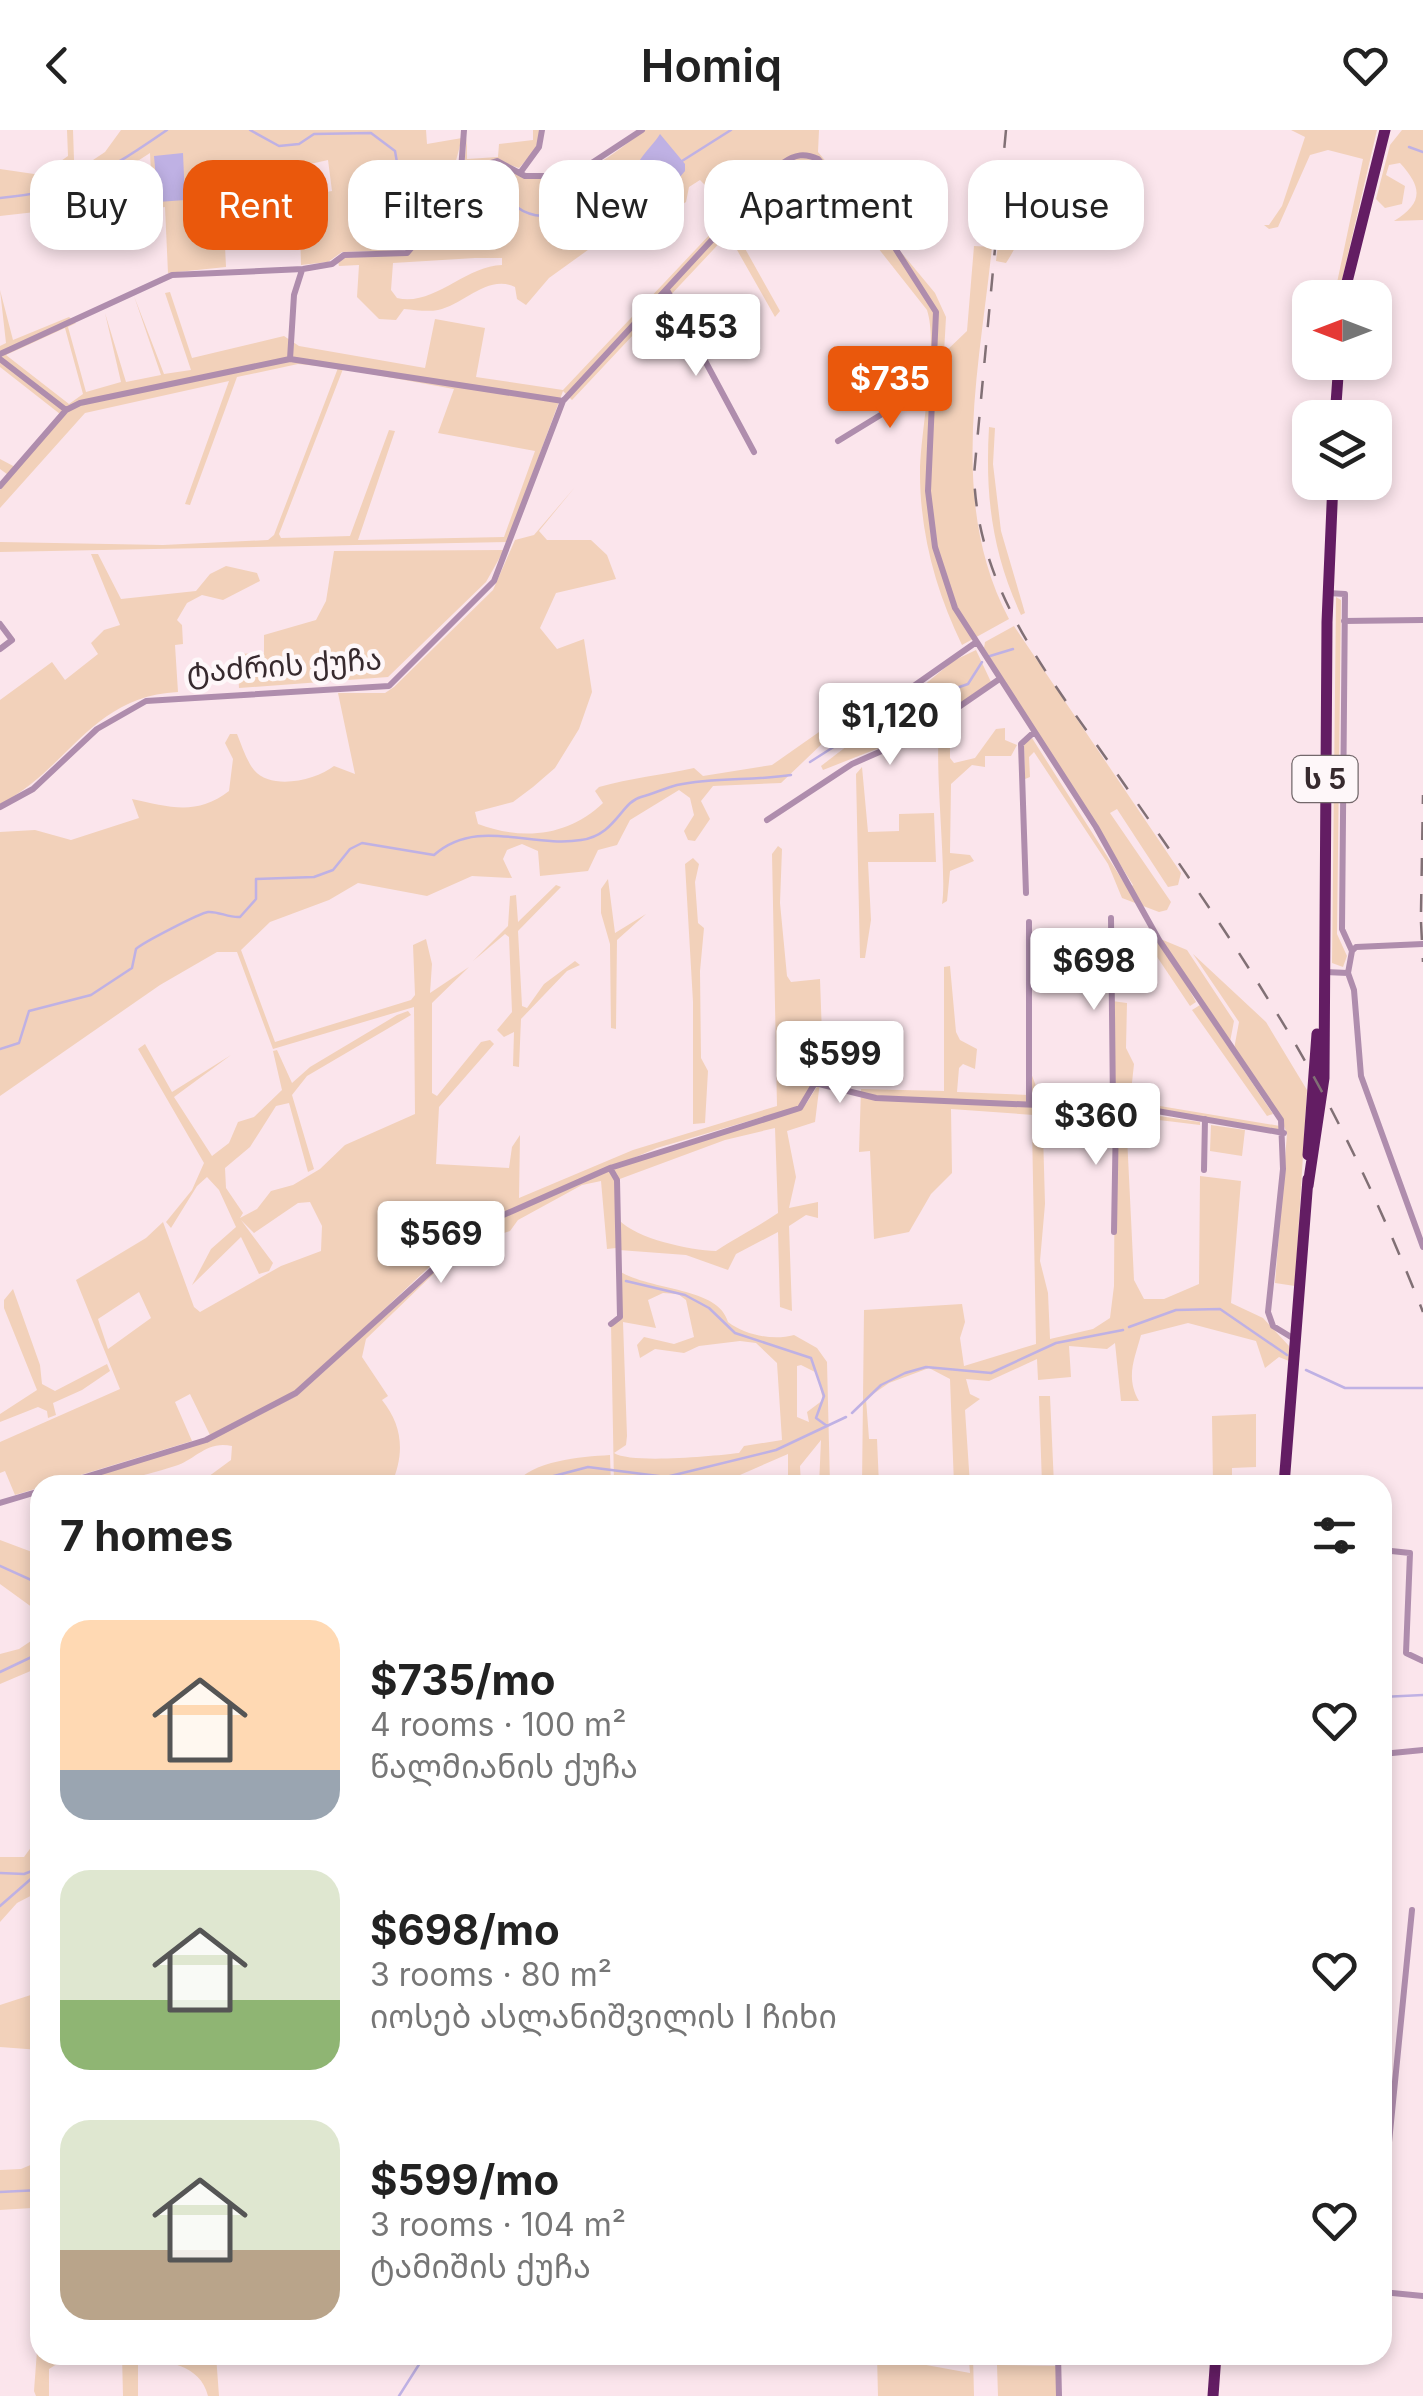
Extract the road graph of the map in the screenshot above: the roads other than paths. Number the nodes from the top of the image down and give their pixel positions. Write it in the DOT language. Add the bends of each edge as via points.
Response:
graph roads {
  1 [pos="464,130"];
  2 [pos="542,130"];
  3 [pos="642,130"];
  4 [pos="1385,130"];
  5 [pos="462,160"];
  6 [pos="520,173"];
  7 [pos="409,250"];
  8 [pos="303,269"];
  9 [pos="1350,280"];
  10 [pos="667,290"];
  11 [pos="0,357"];
  12 [pos="290,359"];
  13 [pos="934,388"];
  14 [pos="563,401"];
  15 [pos="66,410"];
  16 [pos="838,441"];
  17 [pos="754,452"];
  18 [pos="0,486"];
  19 [pos="1330,500"];
  20 [pos="1328,590"];
  21 [pos="1423,620"];
  22 [pos="1344,621"];
  23 [pos="0,624"];
  24 [pos="975,643"];
  25 [pos="0,649"];
  26 [pos="998,680"];
  27 [pos="888,704"];
  28 [pos="1033,733"];
  29 [pos="0,807"];
  30 [pos="767,820"];
  31 [pos="1026,893"];
  32 [pos="1110,918"];
  33 [pos="1030,922"];
  34 [pos="1423,944"];
  35 [pos="1352,951"];
  36 [pos="1324,972"];
  37 [pos="1348,973"];
  38 [pos="1029,1102"];
  39 [pos="1115,1109"];
  40 [pos="1206,1119"];
  41 [pos="1284,1133"];
  42 [pos="610,1168"];
  43 [pos="1204,1170"];
  44 [pos="1114,1232"];
  45 [pos="1423,1247"];
  46 [pos="611,1324"];
  47 [pos="1297,1340"];
  48 [pos="92,1475"];
  49 [pos="1285,1475"];
  50 [pos="30,1494"];
  51 [pos="0,1503"];
  52 [pos="1392,1551"];
  53 [pos="1423,1660"];
  54 [pos="1423,1750"];
  55 [pos="1392,1753"];
  56 [pos="1412,1910"];
  57 [pos="1392,2112"];
  58 [pos="1392,2293"];
  59 [pos="1423,2296"];
  60 [pos="1058,2365"];
  61 [pos="1215,2365"];
  62 [pos="1058,2396"];
  63 [pos="1213,2396"];
  1 -- 5 [label="street"];
  2 -- 6 [label="street" via="540,147"];
  3 -- 6 [label="street" via="572,176"];
  4 -- 9 [label="highway"];
  7 -- 8 [label="street" via="344,255"];
  8 -- 11 [label="street" via="172,274"];
  8 -- 12 [label="street" via="294,296"];
  10 -- 13 [label="street" via="784,163 809,155 895,248 933,304"];
  10 -- 14 [label="street"];
  10 -- 17 [label="street"];
  11 -- 15 [label="street"];
  12 -- 14 [label="street"];
  12 -- 15 [label="street"];
  13 -- 16 [label="street"];
  13 -- 24 [label="street" via="932,530 948,591"];
  14 -- 29 [label="street, ტაძრის ქუჩა" via="494,582 389,686 146,701 96,729 33,789"];
  15 -- 18 [label="street"];
  19 -- 20 [label="highway, ს 5"];
  20 -- 22 [label="street" via="1344,594"];
  20 -- 36 [label="highway, ს 5"];
  21 -- 22 [label="street"];
  22 -- 35 [label="street" via="1342,929"];
  23 -- 25 [label="street" via="12,640"];
  24 -- 26 [label="street"];
  24 -- 27 [label="street"];
  26 -- 28 [label="street"];
  26 -- 30 [label="street" via="918,735 852,764"];
  28 -- 31 [label="street" via="1022,744"];
  28 -- 41 [label="street"];
  32 -- 39 [label="street"];
  33 -- 38 [label="street"];
  34 -- 35 [label="street"];
  35 -- 37 [label="street"];
  36 -- 37 [label="street"];
  36 -- 47 [label="highway, ს 5"];
  37 -- 45 [label="street" via="1360,1076"];
  38 -- 39 [label="street"];
  38 -- 42 [label="street" via="876,1098 820,1082 800,1108"];
  39 -- 40 [label="street"];
  39 -- 44 [label="street"];
  40 -- 41 [label="street"];
  40 -- 43 [label="street"];
  41 -- 47 [label="street" via="1268,1312 1273,1326"];
  42 -- 46 [label="street" via="617,1180 620,1317"];
  42 -- 48 [label="street" via="476,1228 296,1393 206,1440"];
  47 -- 49 [label="highway, ს 5"];
  50 -- 51 [label="street"];
  52 -- 53 [label="street" via="1410,1553 1406,1653"];
  54 -- 55 [label="street"];
  56 -- 57 [label="street"];
  58 -- 59 [label="street"];
  60 -- 62 [label="street"];
  61 -- 63 [label="highway"];
}
